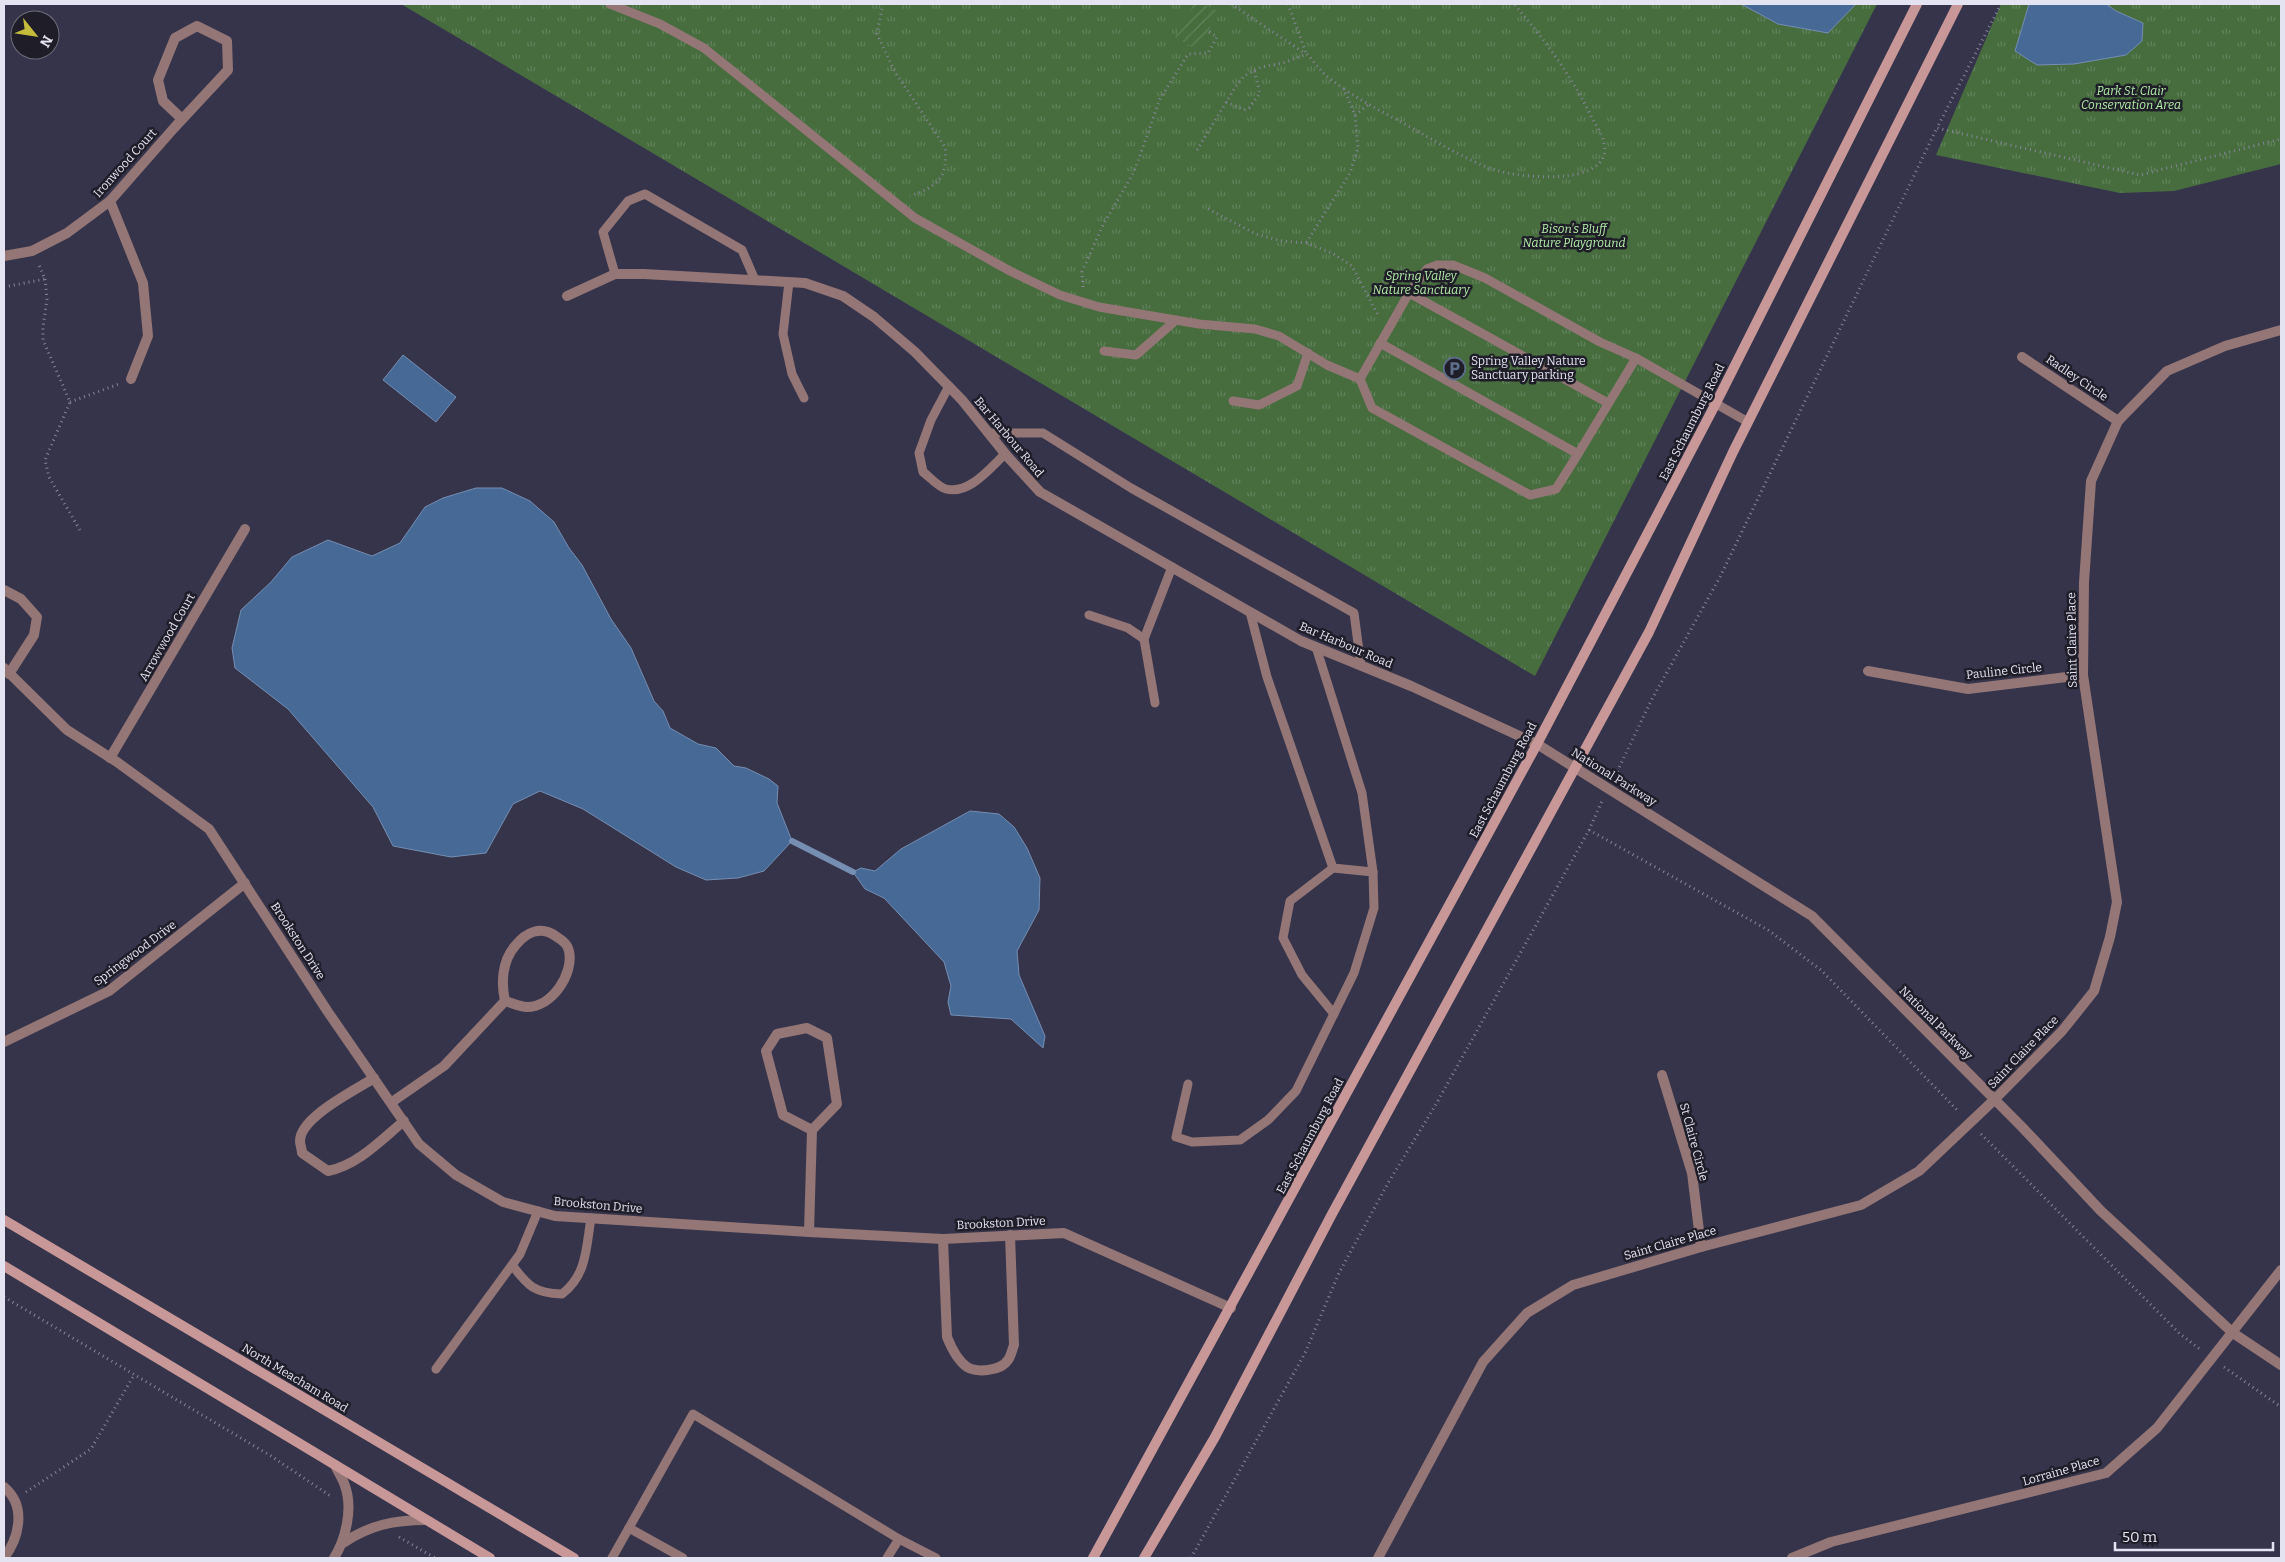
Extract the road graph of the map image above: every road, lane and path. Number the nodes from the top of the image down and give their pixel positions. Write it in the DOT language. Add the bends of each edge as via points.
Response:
graph roads {
  1 [pos="610,4"];
  2 [pos="883,4"];
  3 [pos="1231,4"];
  4 [pos="1288,4"];
  5 [pos="1514,4"];
  6 [pos="1917,4"];
  7 [pos="1958,4"];
  8 [pos="2001,4"];
  9 [pos="1208,31"];
  10 [pos="1306,54"];
  11 [pos="1254,70"];
  12 [pos="1344,89"];
  13 [pos="1226,102"];
  14 [pos="1368,105"];
  15 [pos="1355,115"];
  16 [pos="182,119"];
  17 [pos="1937,128"];
  18 [pos="2281,139"];
  19 [pos="1197,150"];
  20 [pos="895,201"];
  21 [pos="110,202"];
  22 [pos="1208,209"];
  23 [pos="1306,242"];
  24 [pos="32,251"];
  25 [pos="4,256"];
  26 [pos="615,274"];
  27 [pos="45,279"];
  28 [pos="755,280"];
  29 [pos="789,282"];
  30 [pos="4,286"];
  31 [pos="1409,293"];
  32 [pos="567,296"];
  33 [pos="1084,302"];
  34 [pos="1176,320"];
  35 [pos="1387,330"];
  36 [pos="2281,330"];
  37 [pos="1380,343"];
  38 [pos="1104,351"];
  39 [pos="1308,353"];
  40 [pos="2022,356"];
  41 [pos="1636,358"];
  42 [pos="131,379"];
  43 [pos="1360,379"];
  44 [pos="949,386"];
  45 [pos="804,398"];
  46 [pos="1233,400"];
  47 [pos="70,402"];
  48 [pos="1608,403"];
  49 [pos="1715,405"];
  50 [pos="2118,421"];
  51 [pos="1748,422"];
  52 [pos="988,433"];
  53 [pos="1006,454"];
  54 [pos="1578,454"];
  55 [pos="245,529"];
  56 [pos="81,532"];
  57 [pos="1172,567"];
  58 [pos="4,590"];
  59 [pos="1250,612"];
  60 [pos="1089,615"];
  61 [pos="1144,639"];
  62 [pos="1316,647"];
  63 [pos="1361,666"];
  64 [pos="7,671"];
  65 [pos="1868,672"];
  66 [pos="2083,675"];
  67 [pos="1155,703"];
  68 [pos="1537,744"];
  69 [pos="1628,749"];
  70 [pos="110,758"];
  71 [pos="1576,768"];
  72 [pos="1333,868"];
  73 [pos="1373,872"];
  74 [pos="245,883"];
  75 [pos="505,1001"];
  76 [pos="1334,1014"];
  77 [pos="4,1042"];
  78 [pos="1662,1075"];
  79 [pos="374,1078"];
  80 [pos="1188,1084"];
  81 [pos="1994,1100"];
  82 [pos="392,1102"];
  83 [pos="404,1121"];
  84 [pos="1969,1122"];
  85 [pos="812,1130"];
  86 [pos="538,1211"];
  87 [pos="591,1218"];
  88 [pos="4,1220"];
  89 [pos="809,1232"];
  90 [pos="1010,1235"];
  91 [pos="943,1238"];
  92 [pos="1701,1247"];
  93 [pos="512,1265"];
  94 [pos="4,1266"];
  95 [pos="2281,1270"];
  96 [pos="4,1297"];
  97 [pos="1231,1308"];
  98 [pos="2233,1333"];
  99 [pos="2213,1358"];
  100 [pos="2281,1365"];
  101 [pos="436,1369"];
  102 [pos="134,1375"];
  103 [pos="2281,1407"];
  104 [pos="335,1465"];
  105 [pos="4,1487"];
  106 [pos="14,1501"];
  107 [pos="348,1506"];
  108 [pos="426,1520"];
  109 [pos="380,1526"];
  110 [pos="629,1528"];
  111 [pos="899,1538"];
  112 [pos="343,1543"];
  113 [pos="4,1558"];
  114 [pos="334,1558"];
  115 [pos="435,1558"];
  116 [pos="490,1558"];
  117 [pos="574,1558"];
  118 [pos="612,1558"];
  119 [pos="683,1558"];
  120 [pos="887,1558"];
  121 [pos="936,1558"];
  122 [pos="1093,1558"];
  123 [pos="1144,1558"];
  124 [pos="1191,1558"];
  125 [pos="1378,1558"];
  126 [pos="1792,1558"];
  1 -- 20 [label="lane" via="660,24 704,48"];
  2 -- 20 [label="path" via="876,34 895,72 945,147 946,162 942,178 925,190"];
  3 -- 10 [label="path"];
  4 -- 10 [label="path"];
  5 -- 14 [label="path" via="1561,63 1597,127 1604,144 1595,169 1555,177 1503,172 1445,147"];
  6 -- 49 [label="main road, East Schaumburg Road"];
  7 -- 51 [label="main road"];
  8 -- 17 [label="path"];
  9 -- 33 [label="path" via="1217,37 1208,53 1188,54 1160,99 1134,172 1102,225 1082,272"];
  10 -- 11 [label="path"];
  10 -- 12 [label="path" via="1325,75"];
  11 -- 13 [label="path" via="1244,76"];
  11 -- 13 [label="path" via="1260,93 1249,108 1244,110"];
  12 -- 14 [label="path"];
  12 -- 15 [label="path"];
  13 -- 19 [label="path"];
  14 -- 15 [label="path"];
  15 -- 23 [label="path" via="1358,148 1350,173"];
  16 -- 16 [label="street, Ironwood Court" via="163,101 158,80 175,38 197,26 227,41 228,70"];
  16 -- 21 [label="street, Ironwood Court"];
  17 -- 18 [label="path" via="2140,175"];
  17 -- 69 [label="path" via="1720,577"];
  20 -- 33 [label="lane" via="947,238 1044,287"];
  21 -- 24 [label="street, Ironwood Court" via="67,233"];
  21 -- 42 [label="street" via="143,283 148,336"];
  22 -- 23 [label="path" via="1256,234 1282,241"];
  23 -- 35 [label="path" via="1352,266"];
  24 -- 25 [label="street, Ironwood Court"];
  24 -- 27 [label="path"];
  26 -- 28 [label="street, Bar Harbour Road"];
  26 -- 28 [label="lane" via="603,232 628,201 645,194 742,250"];
  26 -- 32 [label="street, Bar Harbour Road"];
  27 -- 30 [label="path"];
  27 -- 47 [label="path" via="47,299 43,340"];
  28 -- 29 [label="street, Bar Harbour Road"];
  29 -- 44 [label="street, Bar Harbour Road" via="805,283 843,296 874,317"];
  29 -- 45 [label="lane" via="783,334 792,374"];
  31 -- 35 [label="lane"];
  31 -- 41 [label="lane" via="1427,269 1437,265 1453,266 1485,278 1600,342"];
  31 -- 48 [label="lane"];
  33 -- 34 [label="lane" via="1099,308"];
  34 -- 38 [label="lane" via="1136,355"];
  34 -- 39 [label="lane" via="1255,329 1279,336"];
  35 -- 37 [label="lane"];
  36 -- 50 [label="street, Saint Claire Place" via="2226,346 2167,371"];
  37 -- 43 [label="lane"];
  37 -- 54 [label="lane"];
  39 -- 43 [label="lane"];
  39 -- 46 [label="lane" via="1297,386 1259,405"];
  40 -- 50 [label="street, Radley Circle"];
  41 -- 48 [label="lane"];
  41 -- 49 [label="lane"];
  42 -- 47 [label="path"];
  43 -- 54 [label="lane" via="1372,408 1530,494 1556,489"];
  44 -- 52 [label="street, Bar Harbour Road"];
  44 -- 53 [label="lane" via="931,420 919,453 923,472 944,489 960,490 981,478"];
  47 -- 56 [label="path" via="46,460 49,477"];
  48 -- 54 [label="lane"];
  49 -- 51 [label="lane"];
  49 -- 68 [label="main road, East Schaumburg Road"];
  50 -- 66 [label="street, Saint Claire Place" via="2090,481"];
  51 -- 71 [label="main road" via="1649,632"];
  52 -- 53 [label="street, Bar Harbour Road"];
  52 -- 63 [label="lane" via="1043,433 1131,488 1354,613"];
  53 -- 57 [label="street, Bar Harbour Road" via="1040,492"];
  55 -- 70 [label="street, Arrowwood Court"];
  57 -- 59 [label="street, Bar Harbour Road"];
  57 -- 61 [label="lane"];
  58 -- 64 [label="street" via="21,599 37,617 34,635"];
  59 -- 62 [label="street, Bar Harbour Road"];
  59 -- 72 [label="lane" via="1267,677"];
  60 -- 61 [label="lane" via="1128,628"];
  61 -- 67 [label="lane"];
  62 -- 63 [label="street, Bar Harbour Road"];
  62 -- 73 [label="lane" via="1362,792"];
  63 -- 68 [label="street, Bar Harbour Road"];
  64 -- 70 [label="street, Brookston Drive" via="67,730"];
  65 -- 66 [label="street, Pauline Circle" via="1968,690"];
  66 -- 81 [label="street, Saint Claire Place" via="2116,902 2110,937 2094,991 2062,1031"];
  68 -- 71 [label="street, National Parkway"];
  68 -- 97 [label="main road, East Schaumburg Road"];
  70 -- 74 [label="street, Brookston Drive" via="209,829"];
  71 -- 81 [label="street, National Parkway" via="1812,916"];
  71 -- 123 [label="main road" via="1332,1214 1215,1437"];
  72 -- 73 [label="lane"];
  72 -- 76 [label="lane" via="1290,902 1283,938 1302,976"];
  73 -- 76 [label="lane" via="1374,908 1354,973"];
  74 -- 77 [label="street, Springwood Drive" via="108,992"];
  74 -- 79 [label="street, Brookston Drive"];
  75 -- 75 [label="street" via="502,987 504,969 511,950 522,937 542,930 562,940 569,948 570,958 566,974 549,998 528,1007"];
  75 -- 82 [label="street" via="444,1066"];
  76 -- 80 [label="lane" via="1296,1091 1268,1120 1240,1140 1192,1142 1176,1137"];
  78 -- 92 [label="street, St Claire Circle" via="1692,1173"];
  79 -- 82 [label="street, Brookston Drive"];
  79 -- 83 [label="street" via="326,1108 306,1126 300,1141 302,1153 328,1171 342,1168 362,1156"];
  81 -- 84 [label="street, Saint Claire Place"];
  81 -- 98 [label="street, National Parkway" via="2101,1211"];
  82 -- 83 [label="street, Brookston Drive"];
  83 -- 86 [label="street, Brookston Drive" via="419,1144 456,1175 503,1202"];
  84 -- 92 [label="street, Saint Claire Place" via="1918,1171 1861,1205"];
  84 -- 99 [label="path" via="2180,1334"];
  84 -- 124 [label="path" via="1820,970 1798,952 1768,930 1589,830 1348,1256 1305,1353"];
  85 -- 85 [label="street" via="837,1104 827,1038 807,1028 777,1034 766,1051 783,1115"];
  85 -- 89 [label="street"];
  86 -- 87 [label="street, Brookston Drive" via="555,1216"];
  86 -- 93 [label="lane"];
  87 -- 89 [label="street, Brookston Drive"];
  87 -- 93 [label="lane" via="580,1274 573,1286 562,1294 537,1291 525,1283"];
  88 -- 117 [label="main road, North Meacham Road"];
  89 -- 91 [label="street, Brookston Drive"];
  90 -- 91 [label="street, Brookston Drive"];
  90 -- 91 [label="street" via="1014,1345 1007,1362 995,1369 976,1370 966,1367 947,1337"];
  90 -- 97 [label="street, Brookston Drive" via="1064,1232"];
  92 -- 125 [label="street, Saint Claire Place" via="1573,1285 1527,1313 1483,1362"];
  93 -- 101 [label="lane"];
  94 -- 104 [label="main road"];
  95 -- 98 [label="street, Lorraine Place"];
  96 -- 102 [label="path"];
  97 -- 122 [label="main road, East Schaumburg Road"];
  98 -- 99 [label="street, Lorraine Place"];
  98 -- 100 [label="street, National Parkway"];
  99 -- 103 [label="path"];
  99 -- 126 [label="street, Lorraine Place" via="2157,1428 2106,1473 1831,1542"];
  102 -- 106 [label="path" via="91,1449"];
  102 -- 107 [label="path"];
  104 -- 107 [label="street" via="345,1485"];
  104 -- 108 [label="main road"];
  105 -- 106 [label="street"];
  106 -- 113 [label="street" via="20,1525 15,1544"];
  107 -- 112 [label="street"];
  108 -- 109 [label="street" via="404,1520"];
  108 -- 116 [label="main road"];
  109 -- 112 [label="street" via="363,1530"];
  109 -- 115 [label="path"];
  110 -- 111 [label="lane" via="694,1414"];
  110 -- 118 [label="lane"];
  110 -- 119 [label="lane"];
  111 -- 120 [label="lane"];
  111 -- 121 [label="lane"];
  112 -- 114 [label="street"];
}
